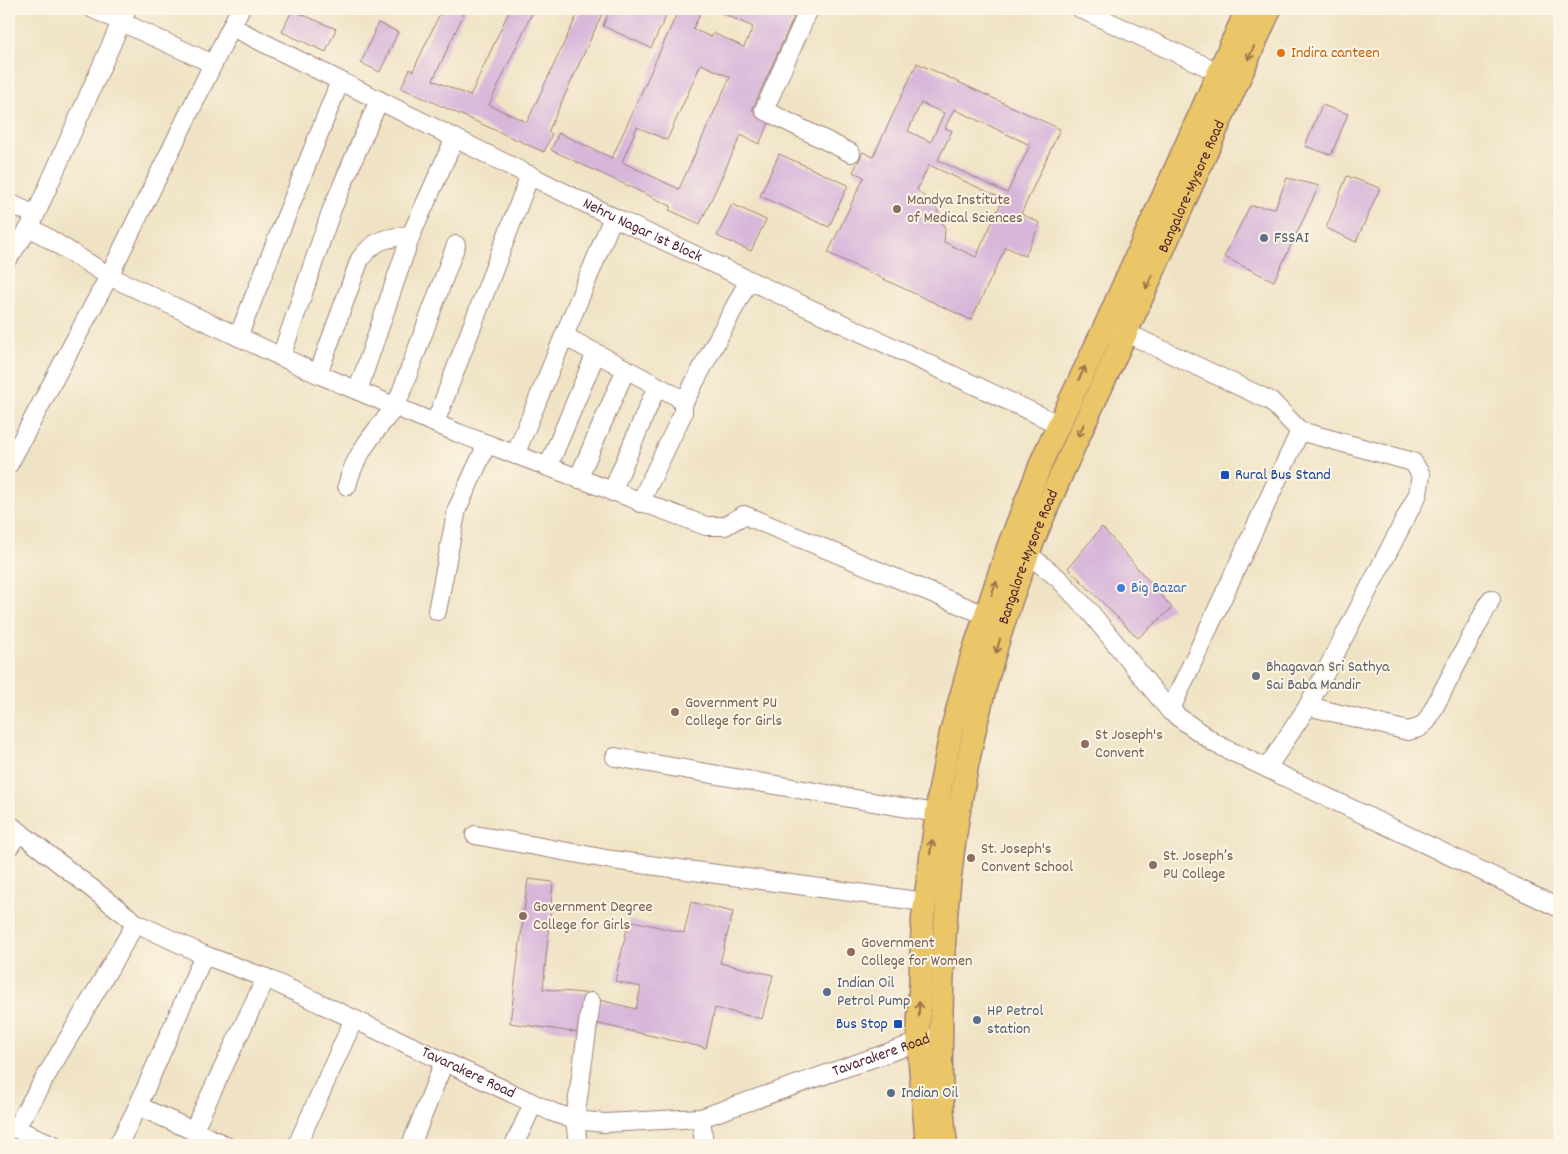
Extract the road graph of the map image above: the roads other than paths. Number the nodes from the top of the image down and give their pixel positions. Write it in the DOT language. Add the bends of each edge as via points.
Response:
graph roads {
  1 [pos="93,9"];
  2 [pos="240,9"];
  3 [pos="809,9"];
  4 [pos="1082,9"];
  5 [pos="1247,9"];
  6 [pos="1270,9"];
  7 [pos="124,15"];
  8 [pos="232,27"];
  9 [pos="213,64"];
  10 [pos="1218,72"];
  11 [pos="340,81"];
  12 [pos="1238,82"];
  13 [pos="379,100"];
  14 [pos="455,138"];
  15 [pos="850,153"];
  16 [pos="530,175"];
  17 [pos="9,203"];
  18 [pos="613,217"];
  19 [pos="33,221"];
  20 [pos="412,234"];
  21 [pos="456,245"];
  22 [pos="9,257"];
  23 [pos="109,276"];
  24 [pos="749,280"];
  25 [pos="1116,328"];
  26 [pos="564,336"];
  27 [pos="238,337"];
  28 [pos="596,353"];
  29 [pos="281,357"];
  30 [pos="626,369"];
  31 [pos="318,374"];
  32 [pos="657,386"];
  33 [pos="358,390"];
  34 [pos="683,404"];
  35 [pos="396,406"];
  36 [pos="435,423"];
  37 [pos="1058,424"];
  38 [pos="1300,431"];
  39 [pos="487,444"];
  40 [pos="516,455"];
  41 [pos="9,464"];
  42 [pos="548,467"];
  43 [pos="578,479"];
  44 [pos="347,486"];
  45 [pos="612,492"];
  46 [pos="640,503"];
  47 [pos="1028,554"];
  48 [pos="1491,599"];
  49 [pos="437,611"];
  50 [pos="985,615"];
  51 [pos="1308,706"];
  52 [pos="1170,711"];
  53 [pos="615,756"];
  54 [pos="1267,768"];
  55 [pos="936,813"];
  56 [pos="14,828"];
  57 [pos="474,835"];
  58 [pos="9,847"];
  59 [pos="925,902"];
  60 [pos="1559,908"];
  61 [pos="136,923"];
  62 [pos="204,955"];
  63 [pos="266,978"];
  64 [pos="591,1002"];
  65 [pos="354,1019"];
  66 [pos="941,1036"];
  67 [pos="918,1041"];
  68 [pos="444,1062"];
  69 [pos="533,1104"];
  70 [pos="138,1106"];
  71 [pos="701,1118"];
  72 [pos="576,1120"];
  73 [pos="12,1128"];
  74 [pos="193,1131"];
  75 [pos="54,1145"];
  76 [pos="118,1145"];
  77 [pos="225,1145"];
  78 [pos="297,1145"];
  79 [pos="411,1145"];
  80 [pos="514,1145"];
  81 [pos="578,1145"];
  82 [pos="704,1145"];
  83 [pos="927,1145"];
  84 [pos="946,1145"];
  1 -- 7 [label="street"];
  2 -- 8 [label="street"];
  3 -- 15 [label="street" via="764,110"];
  4 -- 10 [label="street"];
  5 -- 10 [label="main road, Bangalore-Mysore Road"];
  6 -- 12 [label="main road, Bangalore-Mysore Road, one-way"];
  7 -- 9 [label="street"];
  7 -- 19 [label="street"];
  8 -- 9 [label="street"];
  8 -- 11 [label="street, Nehru Nagar 1st Block"];
  9 -- 23 [label="street"];
  10 -- 12 [label="street"];
  10 -- 25 [label="main road, Bangalore-Mysore Road"];
  11 -- 13 [label="street, Nehru Nagar 1st Block"];
  11 -- 27 [label="street"];
  12 -- 25 [label="main road, Bangalore-Mysore Road, one-way"];
  13 -- 14 [label="street, Nehru Nagar 1st Block"];
  13 -- 29 [label="street" via="332,209"];
  14 -- 16 [label="street, Nehru Nagar 1st Block"];
  14 -- 20 [label="street"];
  16 -- 18 [label="street, Nehru Nagar 1st Block"];
  16 -- 36 [label="street"];
  17 -- 19 [label="street"];
  18 -- 24 [label="street, Nehru Nagar 1st Block"];
  18 -- 26 [label="street"];
  19 -- 22 [label="street"];
  19 -- 23 [label="street"];
  20 -- 31 [label="street" via="380,239 360,259"];
  20 -- 33 [label="street"];
  21 -- 35 [label="street"];
  23 -- 27 [label="street"];
  23 -- 41 [label="street"];
  24 -- 34 [label="street"];
  24 -- 37 [label="street, Nehru Nagar 1st Block"];
  37 -- 25 [label="main road, Bangalore-Mysore Road, one-way"];
  25 -- 38 [label="street" via="1271,401"];
  25 -- 47 [label="main road, Bangalore-Mysore Road, one-way"];
  26 -- 28 [label="street"];
  26 -- 40 [label="street"];
  27 -- 29 [label="street"];
  28 -- 30 [label="street"];
  28 -- 42 [label="street"];
  29 -- 31 [label="street"];
  30 -- 32 [label="street"];
  30 -- 43 [label="street"];
  31 -- 33 [label="street"];
  32 -- 34 [label="street" via="678,397"];
  32 -- 45 [label="street"];
  33 -- 35 [label="street"];
  34 -- 46 [label="street" via="683,413"];
  35 -- 36 [label="street"];
  35 -- 44 [label="street" via="377,428 350,470"];
  36 -- 39 [label="street"];
  50 -- 37 [label="main road, Bangalore-Mysore Road, one-way" via="1008,545"];
  38 -- 51 [label="street" via="1413,462 1421,475 1418,494"];
  38 -- 52 [label="street"];
  39 -- 40 [label="street"];
  39 -- 49 [label="street" via="457,509"];
  40 -- 42 [label="street"];
  42 -- 43 [label="street"];
  43 -- 45 [label="street"];
  45 -- 46 [label="street"];
  46 -- 50 [label="street" via="706,526 725,526 744,515"];
  47 -- 52 [label="street" via="1059,579 1090,612"];
  47 -- 66 [label="main road, Bangalore-Mysore Road, one-way" via="991,671 972,742 960,808 944,937"];
  48 -- 51 [label="street" via="1427,721 1419,728 1408,731"];
  50 -- 55 [label="main road, Bangalore-Mysore Road" via="951,733"];
  51 -- 54 [label="street"];
  52 -- 54 [label="street" via="1216,744"];
  53 -- 55 [label="street"];
  54 -- 60 [label="street"];
  59 -- 55 [label="main road, Bangalore-Mysore Road, one-way"];
  56 -- 58 [label="street"];
  56 -- 61 [label="street, Tavarakere Road"];
  57 -- 59 [label="street" via="612,860"];
  67 -- 59 [label="main road, Bangalore-Mysore Road, one-way"];
  61 -- 62 [label="street, Tavarakere Road"];
  61 -- 73 [label="street"];
  62 -- 63 [label="street, Tavarakere Road"];
  62 -- 70 [label="street"];
  63 -- 65 [label="street, Tavarakere Road"];
  63 -- 74 [label="street"];
  64 -- 72 [label="street"];
  65 -- 68 [label="street, Tavarakere Road"];
  65 -- 78 [label="street"];
  66 -- 67 [label="street, Tavarakere Road"];
  66 -- 84 [label="main road, Bangalore-Mysore Road" via="942,1116"];
  67 -- 71 [label="street, Tavarakere Road"];
  67 -- 83 [label="main road, Bangalore-Mysore Road"];
  68 -- 69 [label="street, Tavarakere Road"];
  68 -- 79 [label="street"];
  69 -- 72 [label="street, Tavarakere Road"];
  69 -- 80 [label="street"];
  70 -- 74 [label="street"];
  70 -- 76 [label="street"];
  71 -- 72 [label="street, Tavarakere Road" via="605,1123"];
  71 -- 82 [label="street"];
  72 -- 81 [label="street"];
  73 -- 75 [label="street"];
  74 -- 77 [label="street"];
}
